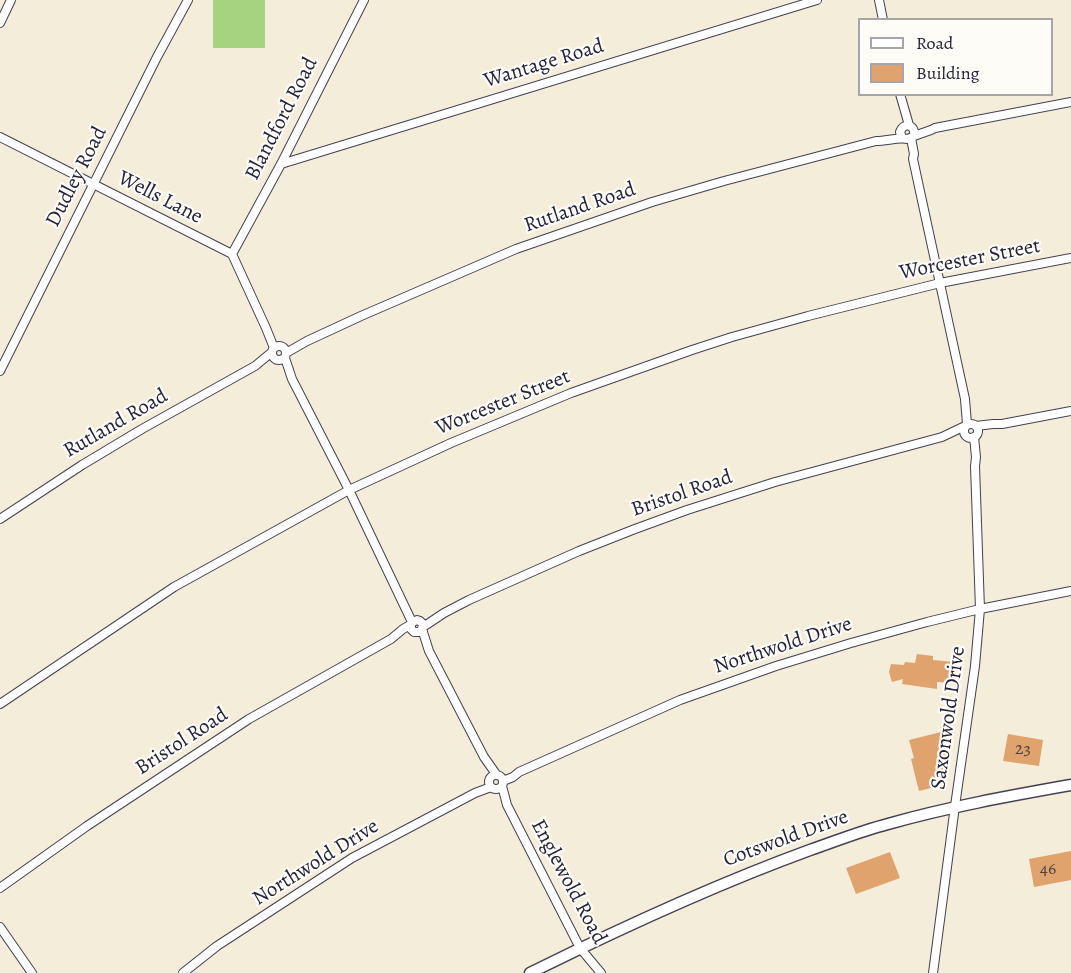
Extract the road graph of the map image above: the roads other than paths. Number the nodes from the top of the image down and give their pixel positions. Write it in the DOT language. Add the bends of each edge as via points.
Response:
graph roads {
  1 [pos="11,0"];
  2 [pos="188,0"];
  3 [pos="363,0"];
  4 [pos="818,0"];
  5 [pos="879,0"];
  6 [pos="883,18"];
  7 [pos="0,23"];
  8 [pos="900,96"];
  9 [pos="1071,102"];
  10 [pos="907,132"];
  11 [pos="0,137"];
  12 [pos="281,164"];
  13 [pos="93,184"];
  14 [pos="231,254"];
  15 [pos="1071,258"];
  16 [pos="940,283"];
  17 [pos="279,353"];
  18 [pos="0,371"];
  19 [pos="1071,411"];
  20 [pos="971,430"];
  21 [pos="349,490"];
  22 [pos="0,519"];
  23 [pos="1071,591"];
  24 [pos="980,609"];
  25 [pos="416,626"];
  26 [pos="0,704"];
  27 [pos="496,781"];
  28 [pos="1071,785"];
  29 [pos="955,806"];
  30 [pos="0,888"];
  31 [pos="0,927"];
  32 [pos="580,948"];
  33 [pos="32,973"];
  34 [pos="183,973"];
  35 [pos="530,973"];
  36 [pos="601,973"];
  37 [pos="933,973"];
  1 -- 7 [label="street"];
  2 -- 13 [label="street, Dudley Road"];
  3 -- 12 [label="street, Blandford Road"];
  4 -- 12 [label="street, Wantage Road"];
  5 -- 6 [label="street"];
  8 -- 10 [label="street, Saxonwold Drive"];
  9 -- 10 [label="street, Rutland Road"];
  10 -- 16 [label="street, Saxonwold Drive"];
  10 -- 17 [label="street, Rutland Road" via="652,202 516,249"];
  11 -- 13 [label="street, Wells Lane"];
  12 -- 14 [label="street, Blandford Road"];
  13 -- 14 [label="street, Wells Lane"];
  13 -- 18 [label="street, Dudley Road"];
  14 -- 17 [label="street"];
  15 -- 16 [label="street, Worcester Street"];
  16 -- 20 [label="street, Saxonwold Drive"];
  16 -- 21 [label="street, Worcester Street" via="692,350 571,393"];
  17 -- 21 [label="street"];
  17 -- 22 [label="street, Rutland Road" via="142,429"];
  19 -- 20 [label="street, Bristol Road" via="1002,424 994,429"];
  20 -- 24 [label="street, Saxonwold Drive" via="976,457"];
  20 -- 25 [label="street, Bristol Road" via="775,482 687,510 579,551"];
  21 -- 25 [label="street"];
  21 -- 26 [label="street, Worcester Street" via="174,587"];
  23 -- 24 [label="street, Northwold Drive"];
  24 -- 27 [label="street, Northwold Drive" via="802,657 721,685"];
  24 -- 29 [label="street, Saxonwold Drive"];
  25 -- 27 [label="street, Englewold Road"];
  25 -- 30 [label="street, Bristol Road" via="249,719"];
  27 -- 32 [label="street, Englewold Road"];
  27 -- 34 [label="street, Northwold Drive" via="352,858 217,946"];
  28 -- 29 [label="main road, Cotswold Drive"];
  29 -- 32 [label="main road, Cotswold Drive" via="886,824 734,878"];
  29 -- 37 [label="street, Saxonwold Drive"];
  31 -- 33 [label="street"];
  32 -- 35 [label="main road, Cotswold Drive"];
  32 -- 36 [label="street, Englewold Road"];
}
